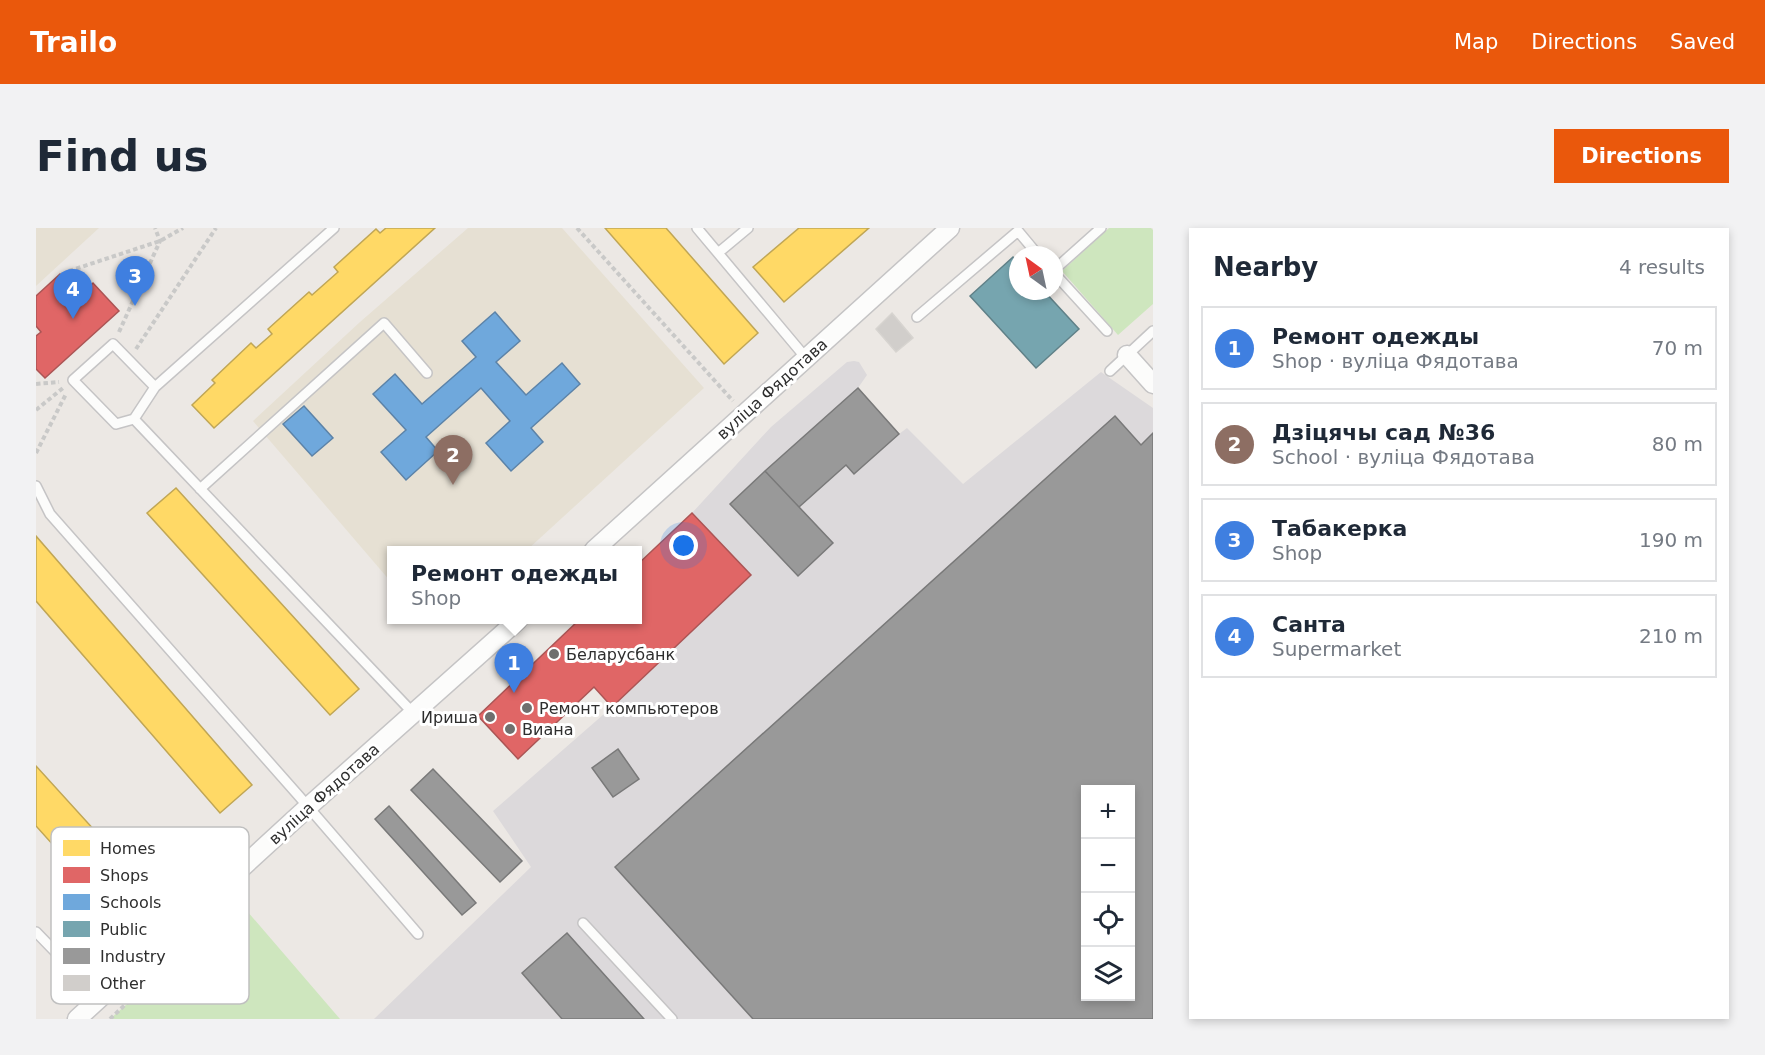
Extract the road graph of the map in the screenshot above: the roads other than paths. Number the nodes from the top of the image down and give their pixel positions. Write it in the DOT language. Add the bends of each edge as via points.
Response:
graph roads {
  1 [pos="334,228"];
  2 [pos="696,228"];
  3 [pos="748,228"];
  4 [pos="951,228"];
  5 [pos="1101,228"];
  6 [pos="1030,246"];
  7 [pos="718,253"];
  8 [pos="1063,264"];
  9 [pos="1063,282"];
  10 [pos="917,317"];
  11 [pos="1107,331"];
  12 [pos="1153,331"];
  13 [pos="1127,355"];
  14 [pos="806,358"];
  15 [pos="1110,370"];
  16 [pos="428,373"];
  17 [pos="1153,384"];
  18 [pos="155,387"];
  19 [pos="134,419"];
  20 [pos="36,488"];
  21 [pos="201,489"];
  22 [pos="598,546"];
  23 [pos="514,624"];
  24 [pos="414,714"];
  25 [pos="308,807"];
  26 [pos="249,861"];
  27 [pos="583,923"];
  28 [pos="36,932"];
  29 [pos="418,934"];
  30 [pos="51,947"];
  31 [pos="93,1004"];
  32 [pos="77,1019"];
  33 [pos="672,1019"];
  1 -- 18 [label="lane"];
  2 -- 7 [label="lane"];
  3 -- 7 [label="lane"];
  4 -- 14 [label="street, вуліца Фядотава"];
  5 -- 8 [label="lane"];
  6 -- 10 [label="lane" via="1018,231"];
  7 -- 14 [label="lane"];
  9 -- 11 [label="lane"];
  12 -- 13 [label="lane"];
  13 -- 15 [label="lane"];
  13 -- 17 [label="street"];
  14 -- 22 [label="street, вуліца Фядотава"];
  16 -- 21 [label="lane" via="384,323"];
  18 -- 19 [label="lane"];
  18 -- 19 [label="lane" via="114,344 73,380 116,424"];
  19 -- 21 [label="lane"];
  20 -- 25 [label="lane" via="50,514"];
  21 -- 24 [label="lane"];
  23 -- 24 [label="street, вуліца Фядотава"];
  24 -- 25 [label="street, вуліца Фядотава"];
  25 -- 26 [label="street, вуліца Фядотава"];
  25 -- 29 [label="lane"];
  27 -- 33 [label="lane"];
  28 -- 30 [label="lane"];
  31 -- 32 [label="street, вуліца Фядотава"];
}
